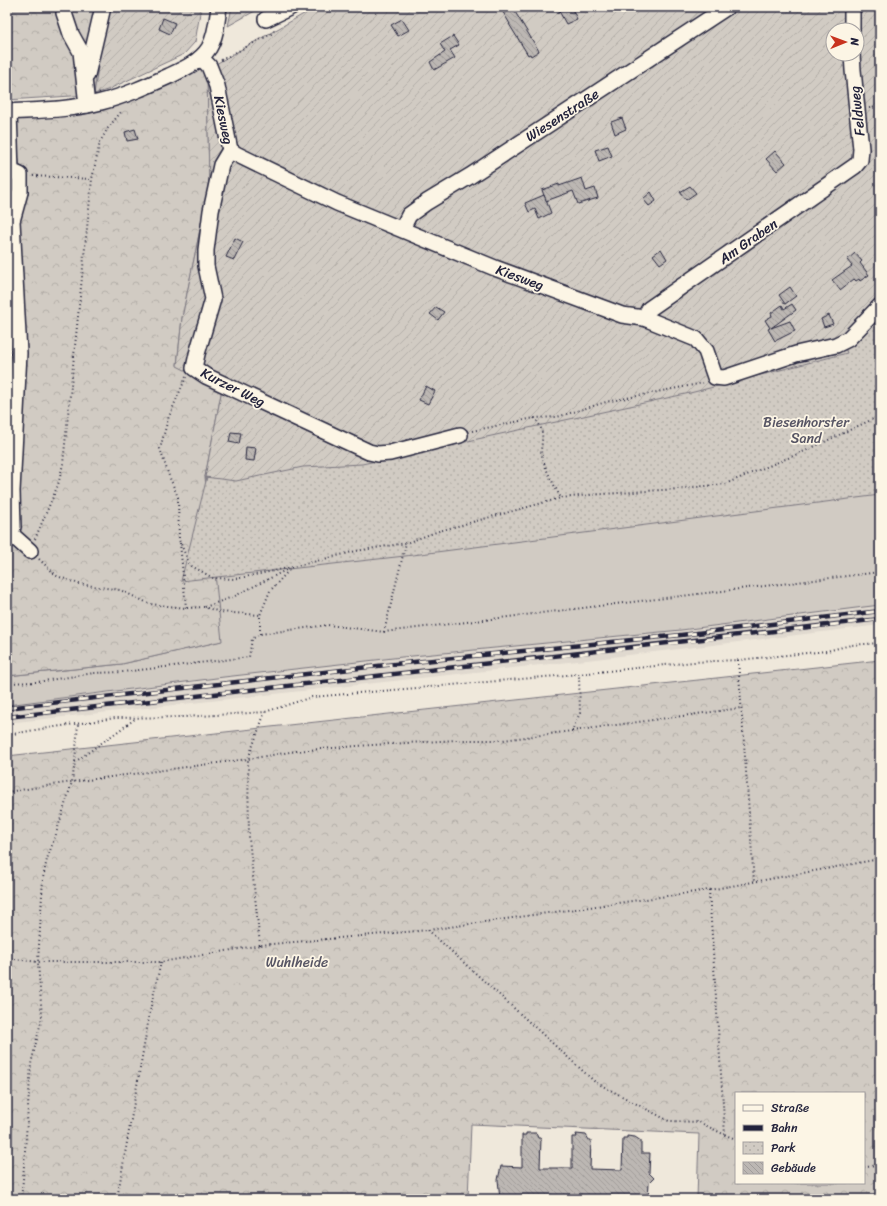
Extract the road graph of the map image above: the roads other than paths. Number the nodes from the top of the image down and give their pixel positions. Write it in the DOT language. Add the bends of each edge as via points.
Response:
graph roads {
  1 [pos="65,7"];
  2 [pos="103,7"];
  3 [pos="219,7"];
  4 [pos="291,7"];
  5 [pos="727,7"];
  6 [pos="852,7"];
  7 [pos="852,22"];
  8 [pos="271,24"];
  9 [pos="205,62"];
  10 [pos="852,62"];
  11 [pos="85,83"];
  12 [pos="87,105"];
  13 [pos="8,112"];
  14 [pos="230,150"];
  15 [pos="855,166"];
  16 [pos="12,173"];
  17 [pos="9,222"];
  18 [pos="402,229"];
  19 [pos="880,306"];
  20 [pos="644,318"];
  21 [pos="19,353"];
  22 [pos="7,365"];
  23 [pos="460,435"];
  24 [pos="9,540"];
  25 [pos="30,551"];
  1 -- 11 [label="street" via="64,13 71,34 81,52"];
  2 -- 11 [label="street"];
  3 -- 9 [label="street" via="214,38"];
  4 -- 8 [label="street"];
  5 -- 18 [label="street, Wiesenstraße" via="427,202 409,215"];
  6 -- 7 [label="street"];
  9 -- 12 [label="street" via="191,65 119,97"];
  9 -- 14 [label="street, Kiesweg" via="217,86"];
  10 -- 15 [label="street, Feldweg" via="861,149 860,160"];
  11 -- 12 [label="street"];
  12 -- 13 [label="street"];
  13 -- 16 [label="street"];
  14 -- 18 [label="street, Kiesweg" via="337,203"];
  14 -- 23 [label="street, Kurzer Weg" via="221,165 211,211 206,266 213,300 194,368 206,376 369,452 390,453"];
  15 -- 20 [label="street, Am Graben" via="649,309"];
  16 -- 17 [label="street" via="20,192"];
  17 -- 21 [label="street"];
  18 -- 20 [label="street, Kiesweg" via="495,268 622,314"];
  19 -- 20 [label="street, Kiesweg" via="848,339 836,345 796,354 724,378 715,377 706,351 696,339"];
  21 -- 22 [label="street"];
  21 -- 24 [label="street" via="12,492 13,527"];
  24 -- 25 [label="street"];
}
